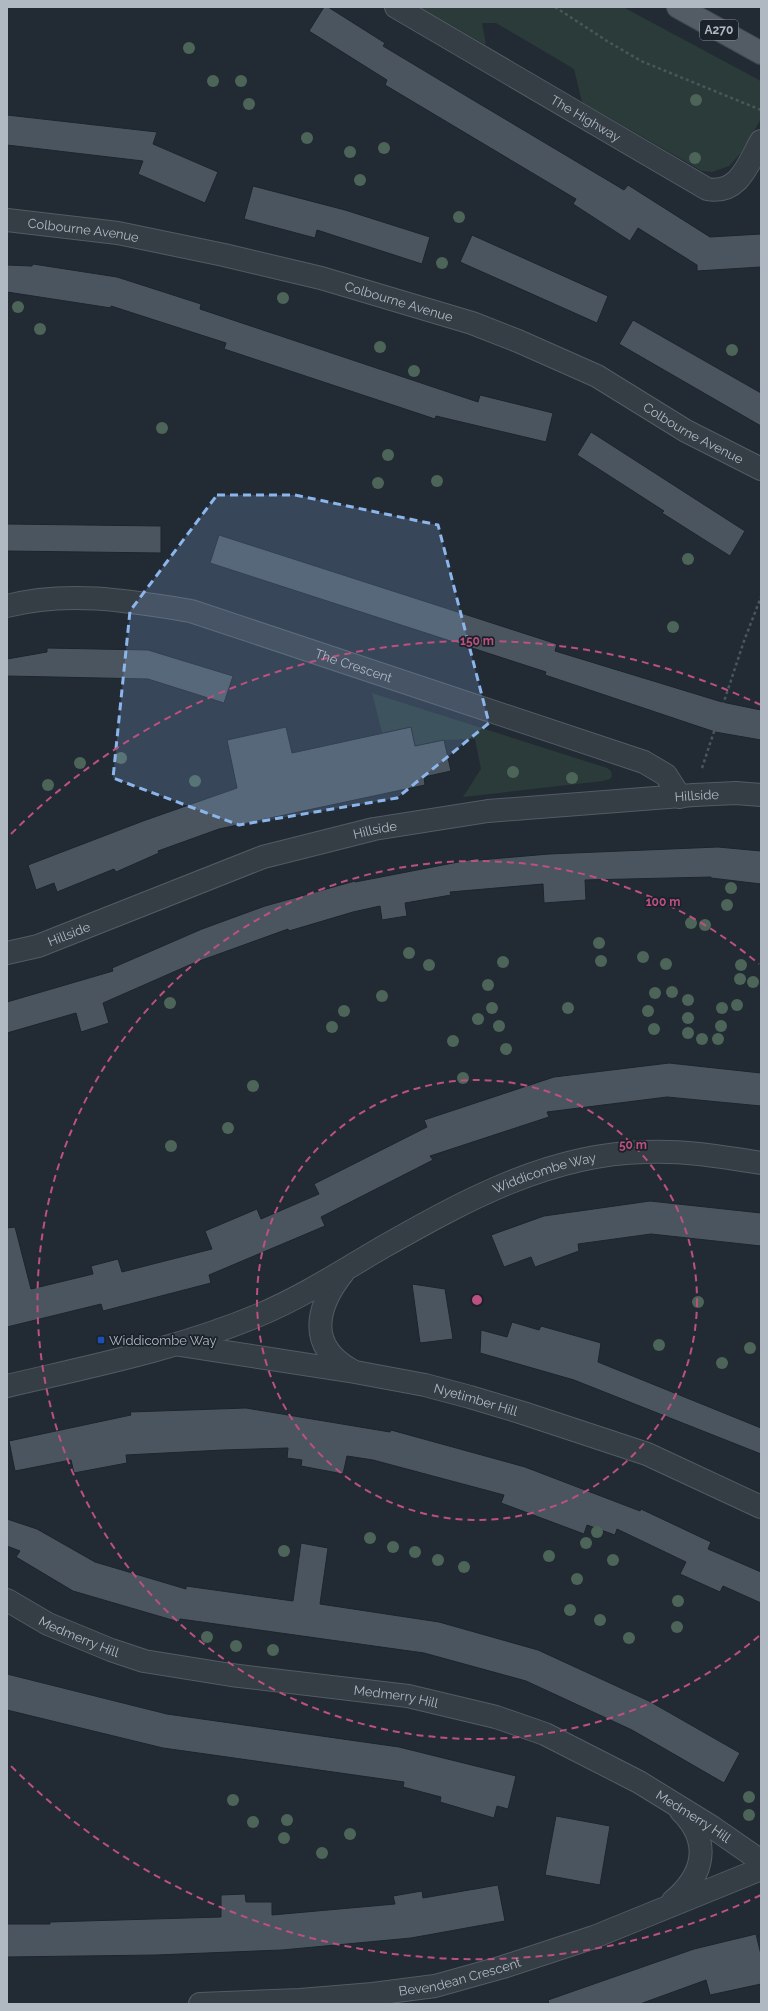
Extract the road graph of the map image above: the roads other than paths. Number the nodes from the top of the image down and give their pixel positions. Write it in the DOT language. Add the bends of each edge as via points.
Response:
graph roads {
  1 [pos="396,7"];
  2 [pos="678,7"];
  3 [pos="761,52"];
  4 [pos="761,140"];
  5 [pos="7,220"];
  6 [pos="761,469"];
  7 [pos="7,606"];
  8 [pos="761,794"];
  9 [pos="687,796"];
  10 [pos="7,954"];
  11 [pos="761,1163"];
  12 [pos="348,1268"];
  13 [pos="175,1344"];
  14 [pos="355,1372"];
  15 [pos="7,1386"];
  16 [pos="761,1507"];
  17 [pos="7,1600"];
  18 [pos="658,1794"];
  19 [pos="761,1861"];
  20 [pos="761,1869"];
  21 [pos="663,1909"];
  22 [pos="200,2004"];
  1 -- 4 [label="street, The Highway" via="707,189 731,186 738,180"];
  2 -- 3 [label="main road, A270"];
  5 -- 6 [label="street, Colbourne Avenue" via="118,233 222,254 321,278 472,323 597,376 686,431"];
  7 -- 9 [label="street, The Crescent" via="51,598 92,598 132,601 191,611 644,762 666,775"];
  8 -- 9 [label="street, Hillside"];
  9 -- 10 [label="street, Hillside" via="488,811 367,831 263,857 38,946"];
  11 -- 12 [label="street, Widdicombe Way" via="683,1153 644,1152 565,1163 478,1196"];
  12 -- 13 [label="street, Widdicombe Way" via="260,1315"];
  12 -- 14 [label="street, Widdicombe Way" via="325,1302 320,1328 321,1337 330,1355"];
  13 -- 14 [label="street, Nyetimber Hill"];
  13 -- 15 [label="street, Widdicombe Way"];
  14 -- 16 [label="street, Nyetimber Hill" via="425,1385 575,1429 647,1454"];
  17 -- 18 [label="street, Medmerry Hill" via="48,1624 144,1661 239,1676 408,1696 496,1718 546,1734"];
  18 -- 19 [label="street, Medmerry Hill"];
  18 -- 21 [label="street, Bevendean Crescent" via="692,1824 701,1852 698,1871 692,1882"];
  20 -- 21 [label="street, Bevendean Crescent"];
  21 -- 22 [label="street, Bevendean Crescent" via="594,1937 435,1986 373,1994"];
}
